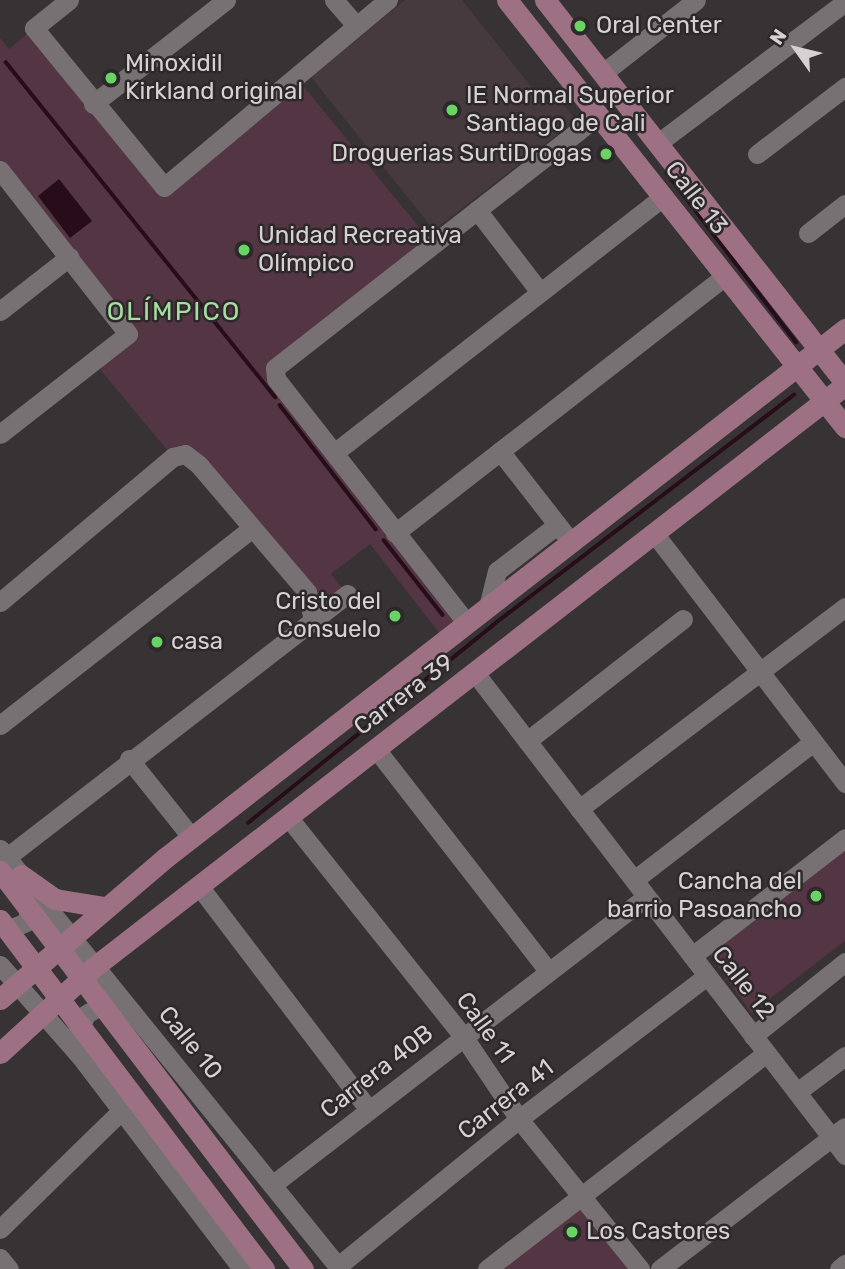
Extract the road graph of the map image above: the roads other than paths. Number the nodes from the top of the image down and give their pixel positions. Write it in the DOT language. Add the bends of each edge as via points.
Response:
graph roads {
  1 [pos="69,0"];
  2 [pos="226,0"];
  3 [pos="334,0"];
  4 [pos="388,0"];
  5 [pos="507,0"];
  6 [pos="545,0"];
  7 [pos="696,0"];
  8 [pos="837,10"];
  9 [pos="356,26"];
  10 [pos="603,74"];
  11 [pos="845,87"];
  12 [pos="93,104"];
  13 [pos="598,116"];
  14 [pos="658,143"];
  15 [pos="757,154"];
  16 [pos="1,174"];
  17 [pos="662,198"];
  18 [pos="845,204"];
  19 [pos="477,209"];
  20 [pos="808,233"];
  21 [pos="69,257"];
  22 [pos="724,277"];
  23 [pos="540,292"];
  24 [pos="0,312"];
  25 [pos="794,320"];
  26 [pos="845,328"];
  27 [pos="772,339"];
  28 [pos="822,354"];
  29 [pos="798,371"];
  30 [pos="844,382"];
  31 [pos="763,391"];
  32 [pos="821,397"];
  33 [pos="845,427"];
  34 [pos="0,434"];
  35 [pos="500,451"];
  36 [pos="334,453"];
  37 [pos="251,529"];
  38 [pos="395,533"];
  39 [pos="564,533"];
  40 [pos="654,533"];
  41 [pos="347,594"];
  42 [pos="0,602"];
  43 [pos="845,607"];
  44 [pos="312,616"];
  45 [pos="682,619"];
  46 [pos="466,622"];
  47 [pos="475,673"];
  48 [pos="760,673"];
  49 [pos="0,725"];
  50 [pos="527,741"];
  51 [pos="813,742"];
  52 [pos="376,749"];
  53 [pos="129,759"];
  54 [pos="838,761"];
  55 [pos="845,783"];
  56 [pos="579,809"];
  57 [pos="288,817"];
  58 [pos="192,838"];
  59 [pos="845,838"];
  60 [pos="12,868"];
  61 [pos="634,880"];
  62 [pos="199,886"];
  63 [pos="646,897"];
  64 [pos="104,907"];
  65 [pos="0,922"];
  66 [pos="70,937"];
  67 [pos="692,956"];
  68 [pos="845,962"];
  69 [pos="0,965"];
  70 [pos="37,965"];
  71 [pos="94,967"];
  72 [pos="548,971"];
  73 [pos="707,976"];
  74 [pos="16,983"];
  75 [pos="0,999"];
  76 [pos="41,1012"];
  77 [pos="136,1019"];
  78 [pos="753,1036"];
  79 [pos="463,1037"];
  80 [pos="0,1053"];
  81 [pos="766,1053"];
  82 [pos="80,1056"];
  83 [pos="845,1056"];
  84 [pos="797,1092"];
  85 [pos="369,1110"];
  86 [pos="121,1111"];
  87 [pos="519,1119"];
  88 [pos="838,1132"];
  89 [pos="845,1155"];
  90 [pos="272,1185"];
  91 [pos="580,1195"];
  92 [pos="0,1229"];
  93 [pos="0,1258"];
  94 [pos="253,1264"];
  95 [pos="845,1264"];
  96 [pos="339,1268"];
  97 [pos="9,1269"];
  98 [pos="303,1269"];
  99 [pos="487,1269"];
  100 [pos="640,1269"];
  101 [pos="660,1269"];
  102 [pos="839,1269"];
  1 -- 12 [label="street" via="34,28"];
  2 -- 12 [label="street"];
  3 -- 9 [label="street"];
  4 -- 9 [label="street"];
  5 -- 13 [label="main road, Calle 13"];
  6 -- 10 [label="main road, Calle 13"];
  7 -- 10 [label="street"];
  8 -- 14 [label="street"];
  9 -- 12 [label="street" via="164,187"];
  10 -- 14 [label="main road, Calle 13"];
  11 -- 15 [label="street"];
  13 -- 17 [label="main road, Calle 13"];
  13 -- 19 [label="street"];
  14 -- 25 [label="main road, Calle 13"];
  16 -- 21 [label="street"];
  17 -- 22 [label="main road, Calle 13"];
  17 -- 23 [label="street"];
  18 -- 20 [label="street"];
  19 -- 23 [label="street"];
  19 -- 36 [label="street" via="275,368 276,379"];
  21 -- 24 [label="street"];
  21 -- 34 [label="street" via="128,334"];
  22 -- 27 [label="main road, Calle 13"];
  22 -- 35 [label="street"];
  23 -- 36 [label="street"];
  25 -- 26 [label="main road" via="820,330"];
  25 -- 28 [label="main road, Calle 13"];
  26 -- 28 [label="main road, Carrera 39"];
  27 -- 29 [label="main road, Calle 13"];
  27 -- 31 [label="main road" via="774,365"];
  28 -- 29 [label="main road, Carrera 39"];
  28 -- 30 [label="main road, Calle 13"];
  29 -- 31 [label="main road, Carrera 39"];
  29 -- 32 [label="main road, Calle 13"];
  30 -- 32 [label="main road, Carrera 39"];
  31 -- 39 [label="main road, Carrera 39"];
  32 -- 33 [label="main road, Calle 13"];
  32 -- 40 [label="main road, Carrera 39"];
  35 -- 38 [label="street"];
  35 -- 39 [label="street"];
  36 -- 38 [label="street"];
  37 -- 42 [label="street" via="199,465 185,454 173,457"];
  37 -- 44 [label="street" via="307,592"];
  37 -- 49 [label="street"];
  38 -- 46 [label="street"];
  39 -- 46 [label="main road, Carrera 39"];
  40 -- 47 [label="main road, Carrera 39"];
  40 -- 48 [label="street"];
  41 -- 44 [label="street"];
  43 -- 48 [label="street"];
  44 -- 53 [label="street"];
  45 -- 50 [label="street"];
  46 -- 58 [label="main road, Carrera 39"];
  47 -- 50 [label="street, Calle 12"];
  47 -- 52 [label="main road, Carrera 39"];
  48 -- 51 [label="street"];
  48 -- 56 [label="street"];
  50 -- 56 [label="street, Calle 12"];
  51 -- 54 [label="street"];
  51 -- 61 [label="street"];
  52 -- 57 [label="main road, Carrera 39"];
  52 -- 72 [label="street"];
  53 -- 58 [label="street"];
  53 -- 60 [label="street"];
  54 -- 55 [label="street"];
  56 -- 61 [label="street, Calle 12"];
  57 -- 62 [label="main road, Carrera 39"];
  57 -- 79 [label="street, Calle 11"];
  58 -- 64 [label="main road, Carrera 39"];
  59 -- 67 [label="street"];
  60 -- 64 [label="main road" via="55,899"];
  60 -- 65 [label="street" via="32,910 26,922 12,928"];
  60 -- 66 [label="street, Calle 10"];
  60 -- 98 [label="main road, Calle 10"];
  61 -- 63 [label="street, Calle 12"];
  62 -- 71 [label="main road, Carrera 39"];
  62 -- 85 [label="street"];
  63 -- 67 [label="street, Calle 12"];
  63 -- 72 [label="street, Carrera 40B"];
  64 -- 66 [label="main road, Carrera 39"];
  65 -- 94 [label="main road"];
  66 -- 70 [label="main road, Carrera 39"];
  66 -- 71 [label="street, Calle 10"];
  67 -- 73 [label="street, Calle 12"];
  68 -- 78 [label="street"];
  69 -- 74 [label="street"];
  70 -- 71 [label="main road" via="59,955"];
  70 -- 74 [label="main road, Carrera 39"];
  71 -- 76 [label="main road, Carrera 39"];
  71 -- 77 [label="street, Calle 10"];
  72 -- 79 [label="street, Carrera 40B"];
  73 -- 78 [label="street, Calle 12"];
  73 -- 87 [label="street, Carrera 41"];
  74 -- 75 [label="main road, Carrera 39"];
  74 -- 76 [label="street"];
  76 -- 80 [label="main road, Carrera 39"];
  76 -- 82 [label="street"];
  77 -- 82 [label="street" via="109,1006 86,1014 75,1035"];
  77 -- 90 [label="street, Calle 10"];
  78 -- 81 [label="street, Calle 12"];
  79 -- 85 [label="street, Carrera 40B"];
  79 -- 87 [label="street, Calle 11"];
  81 -- 84 [label="street, Calle 12"];
  81 -- 91 [label="street"];
  82 -- 86 [label="street"];
  83 -- 84 [label="street"];
  84 -- 88 [label="street, Calle 12"];
  85 -- 90 [label="street, Carrera 40B"];
  86 -- 92 [label="street"];
  86 -- 94 [label="street"];
  87 -- 91 [label="street, Calle 11"];
  87 -- 96 [label="street, Carrera 41"];
  88 -- 89 [label="street, Calle 12"];
  88 -- 101 [label="street"];
  90 -- 96 [label="street, Calle 10"];
  91 -- 99 [label="street"];
  91 -- 100 [label="street, Calle 11"];
  93 -- 97 [label="street"];
  95 -- 102 [label="street"];
}
